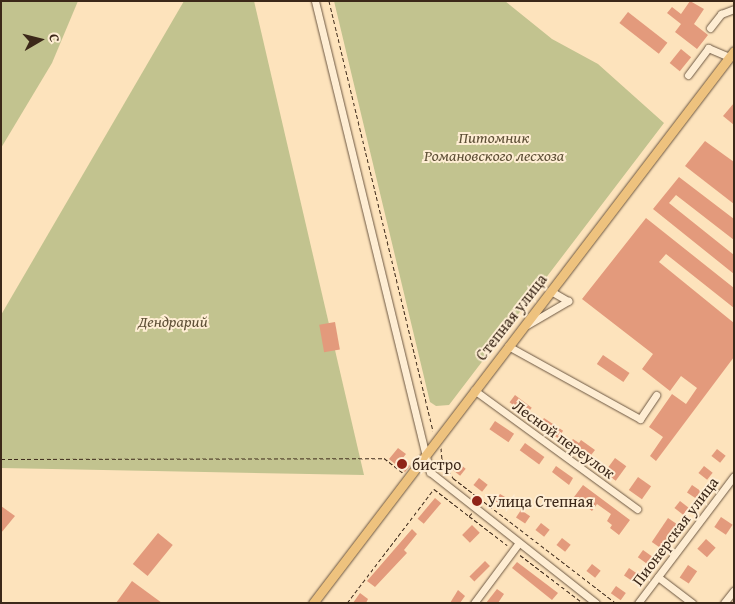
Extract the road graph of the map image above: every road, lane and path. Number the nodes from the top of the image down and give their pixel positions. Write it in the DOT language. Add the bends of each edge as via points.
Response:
graph roads {
  1 [pos="316,1"];
  2 [pos="329,1"];
  3 [pos="734,9"];
  4 [pos="710,28"];
  5 [pos="731,54"];
  6 [pos="688,76"];
  7 [pos="551,291"];
  8 [pos="522,328"];
  9 [pos="508,346"];
  10 [pos="474,390"];
  11 [pos="656,394"];
  12 [pos="438,440"];
  13 [pos="426,456"];
  14 [pos="1,459"];
  15 [pos="734,476"];
  16 [pos="409,478"];
  17 [pos="637,509"];
  18 [pos="470,516"];
  19 [pos="518,544"];
  20 [pos="658,577"];
  21 [pos="734,590"];
  22 [pos="313,603"];
  23 [pos="346,603"];
  24 [pos="474,603"];
  25 [pos="596,603"];
  26 [pos="616,603"];
  27 [pos="638,603"];
  28 [pos="692,603"];
  29 [pos="724,603"];
  1 -- 13 [label="street"];
  2 -- 12 [label="path" via="432,429"];
  3 -- 4 [label="street" via="721,14"];
  5 -- 6 [label="street" via="708,48"];
  5 -- 7 [label="main road, Степная улица"];
  7 -- 8 [label="main road, Степная улица"];
  7 -- 8 [label="street" via="568,302"];
  8 -- 9 [label="main road, Степная улица"];
  9 -- 10 [label="main road, Степная улица"];
  9 -- 11 [label="street" via="640,419"];
  10 -- 12 [label="main road, Степная улица"];
  10 -- 17 [label="street, Лесной переулок"];
  12 -- 13 [label="main road, Степная улица"];
  12 -- 26 [label="path" via="445,467 453,478"];
  13 -- 16 [label="main road, Степная улица"];
  13 -- 19 [label="street" via="430,472"];
  14 -- 16 [label="path" via="384,458"];
  15 -- 20 [label="street, Пионерская улица"];
  16 -- 22 [label="main road, Степная улица"];
  18 -- 23 [label="path" via="434,489"];
  19 -- 24 [label="street"];
  19 -- 25 [label="street"];
  20 -- 27 [label="street, Пионерская улица"];
  20 -- 28 [label="street"];
  21 -- 29 [label="street"];
}
